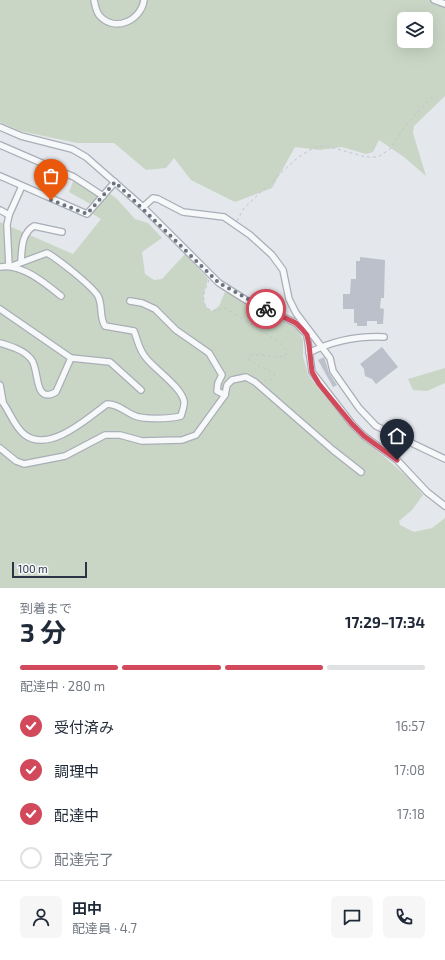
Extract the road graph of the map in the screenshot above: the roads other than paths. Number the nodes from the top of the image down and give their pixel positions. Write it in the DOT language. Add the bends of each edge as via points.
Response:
graph roads {
  1 [pos="94,0"];
  2 [pos="144,0"];
  3 [pos="434,0"];
  4 [pos="445,4"];
  5 [pos="0,127"];
  6 [pos="0,145"];
  7 [pos="0,176"];
  8 [pos="115,182"];
  9 [pos="22,186"];
  10 [pos="103,196"];
  11 [pos="142,208"];
  12 [pos="0,210"];
  13 [pos="9,214"];
  14 [pos="62,232"];
  15 [pos="21,262"];
  16 [pos="11,266"];
  17 [pos="0,267"];
  18 [pos="61,296"];
  19 [pos="130,301"];
  20 [pos="0,309"];
  21 [pos="384,337"];
  22 [pos="0,343"];
  23 [pos="321,347"];
  24 [pos="309,354"];
  25 [pos="71,358"];
  26 [pos="0,385"];
  27 [pos="141,390"];
  28 [pos="226,395"];
  29 [pos="2,401"];
  30 [pos="0,448"];
  31 [pos="445,459"];
  32 [pos="361,472"];
  33 [pos="445,506"];
  1 -- 2 [label="street" via="98,15 109,22 121,24 138,15"];
  3 -- 4 [label="street"];
  5 -- 8 [label="street" via="21,136 72,149 86,156"];
  6 -- 10 [label="street" via="74,177"];
  7 -- 9 [label="street"];
  8 -- 10 [label="street"];
  8 -- 11 [label="street"];
  9 -- 10 [label="street" via="87,214"];
  9 -- 13 [label="street"];
  11 -- 23 [label="street" via="153,198 158,199 183,212 224,217 250,235 278,262 283,270 289,299 296,313"];
  11 -- 24 [label="street" via="226,288 296,323 307,335"];
  12 -- 13 [label="street"];
  13 -- 16 [label="street" via="7,225"];
  14 -- 15 [label="street" via="34,226 28,229 22,246"];
  15 -- 16 [label="street"];
  15 -- 29 [label="street" via="47,253 58,259 98,295 105,326 134,331 140,349 171,382 184,401 184,409 181,416 174,418 148,417 134,416 114,404 107,404 60,436 44,439 25,435 13,421"];
  16 -- 17 [label="street"];
  16 -- 18 [label="street" via="46,283"];
  19 -- 28 [label="street" via="155,309 176,330 209,353 222,375 217,390"];
  20 -- 25 [label="street"];
  21 -- 23 [label="street" via="355,338"];
  22 -- 25 [label="street" via="25,354 32,360 39,390 44,394 51,395 56,392"];
  23 -- 24 [label="street"];
  23 -- 31 [label="street" via="330,358 344,388 376,426"];
  24 -- 33 [label="street" via="312,372 352,424 397,460 426,492"];
  25 -- 27 [label="street" via="110,362"];
  26 -- 29 [label="street"];
  28 -- 30 [label="street" via="196,435 182,440 142,440 106,435 65,456 24,464 16,462"];
  28 -- 32 [label="street" via="227,385 232,380 246,377 255,382"];
}
